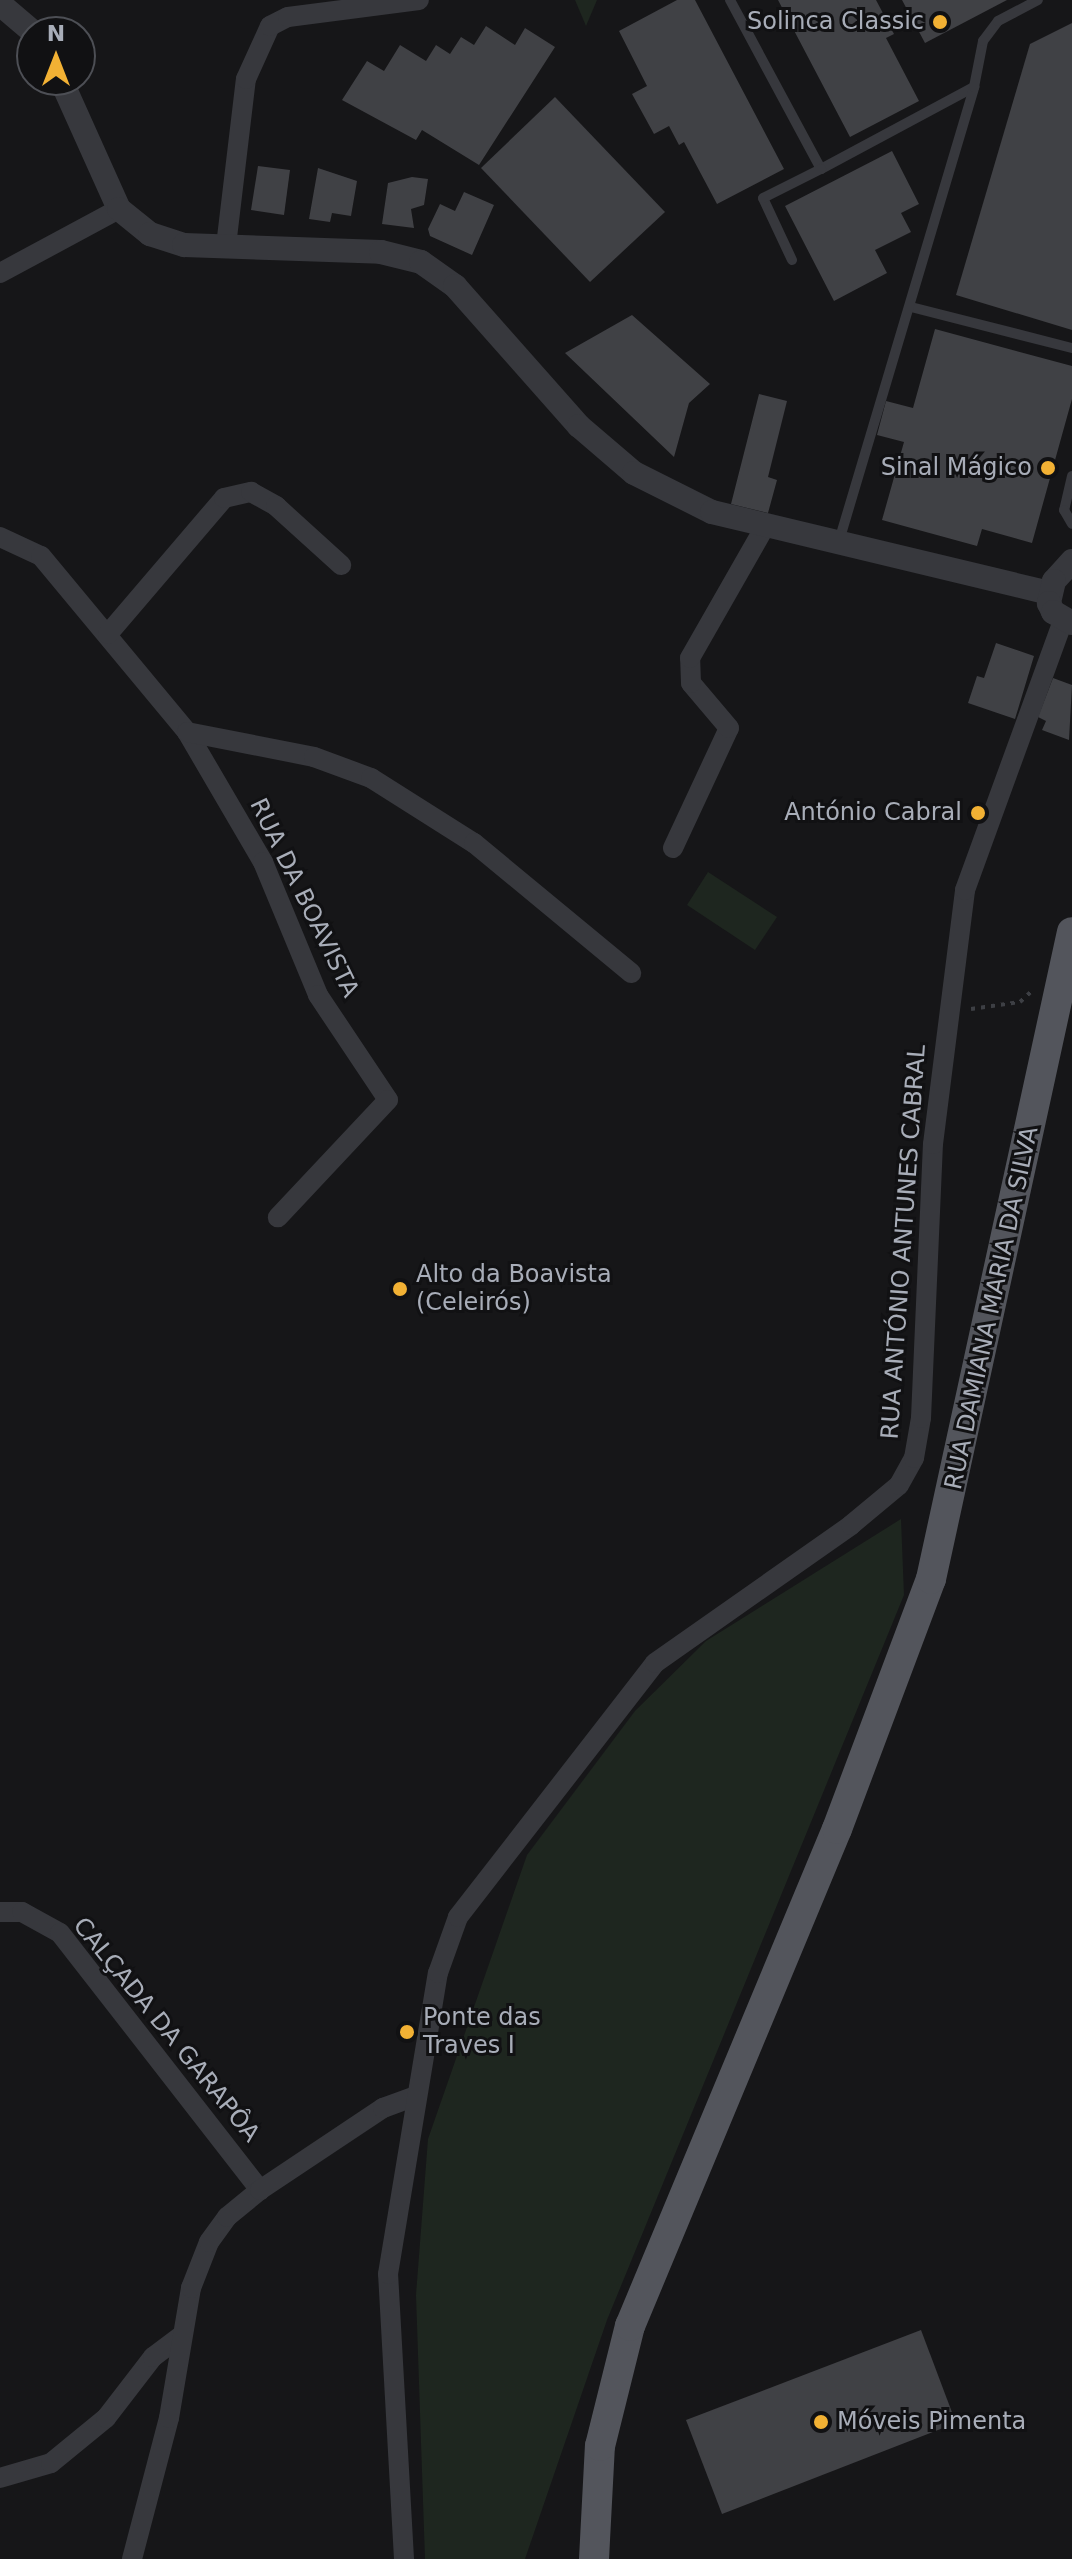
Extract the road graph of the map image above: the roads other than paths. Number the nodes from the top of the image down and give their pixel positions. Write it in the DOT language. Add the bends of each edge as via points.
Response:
graph roads {
  1 [pos="419,0"];
  2 [pos="730,0"];
  3 [pos="1038,0"];
  4 [pos="0,4"];
  5 [pos="303,8"];
  6 [pos="16,18"];
  7 [pos="974,87"];
  8 [pos="68,96"];
  9 [pos="821,169"];
  10 [pos="119,209"];
  11 [pos="226,246"];
  12 [pos="792,260"];
  13 [pos="0,273"];
  14 [pos="911,307"];
  15 [pos="1072,348"];
  16 [pos="1072,476"];
  17 [pos="1072,524"];
  18 [pos="766,525"];
  19 [pos="0,537"];
  20 [pos="839,543"];
  21 [pos="1072,561"];
  22 [pos="341,565"];
  23 [pos="1050,593"];
  24 [pos="1068,622"];
  25 [pos="108,634"];
  26 [pos="187,732"];
  27 [pos="673,848"];
  28 [pos="1072,932"];
  29 [pos="631,973"];
  30 [pos="278,1217"];
  31 [pos="0,1912"];
  32 [pos="414,2097"];
  33 [pos="260,2190"];
  34 [pos="181,2336"];
  35 [pos="0,2478"];
  36 [pos="132,2559"];
  37 [pos="404,2559"];
  38 [pos="594,2559"];
  1 -- 5 [label="street"];
  2 -- 9 [label="lane"];
  3 -- 7 [label="lane" via="998,21 983,41"];
  4 -- 6 [label="street"];
  5 -- 11 [label="street" via="270,26 246,79"];
  7 -- 9 [label="lane"];
  7 -- 14 [label="lane"];
  8 -- 10 [label="street"];
  9 -- 12 [label="lane" via="763,198"];
  10 -- 11 [label="street" via="150,234 184,245"];
  10 -- 13 [label="street"];
  11 -- 18 [label="street" via="381,252 421,262 455,286 579,426 634,473 712,512"];
  14 -- 15 [label="lane"];
  14 -- 20 [label="lane"];
  16 -- 17 [label="lane" via="1064,510"];
  18 -- 20 [label="street"];
  18 -- 27 [label="street" via="690,658 691,683 729,728"];
  19 -- 25 [label="street, RUA DA BOAVISTA" via="41,556"];
  20 -- 23 [label="street"];
  21 -- 23 [label="street"];
  22 -- 25 [label="street" via="251,492 224,498"];
  23 -- 24 [label="street" via="1053,612"];
  24 -- 32 [label="street, RUA ANTÓNIO ANTUNES CABRAL" via="965,890 933,1144 921,1418 914,1458 899,1485 851,1525 655,1663 458,1917 438,1973"];
  25 -- 26 [label="street, RUA DA BOAVISTA"];
  26 -- 29 [label="street" via="314,757 371,778 474,843"];
  26 -- 30 [label="street, RUA DA BOAVISTA" via="263,862 318,995 388,1100"];
  28 -- 38 [label="main road, RUA DAMIANA MARIA DA SILVA" via="944,1530 896,1679 630,2326 600,2446"];
  31 -- 33 [label="street, CALÇADA DA GARAPÔA" via="22,1912 60,1933"];
  32 -- 33 [label="street" via="383,2108"];
  32 -- 37 [label="street, RUA ANTÓNIO ANTUNES CABRAL" via="388,2274"];
  33 -- 34 [label="street" via="227,2217 209,2242"];
  34 -- 35 [label="street" via="153,2357 106,2418 51,2463"];
  34 -- 36 [label="street" via="169,2418"];
}
